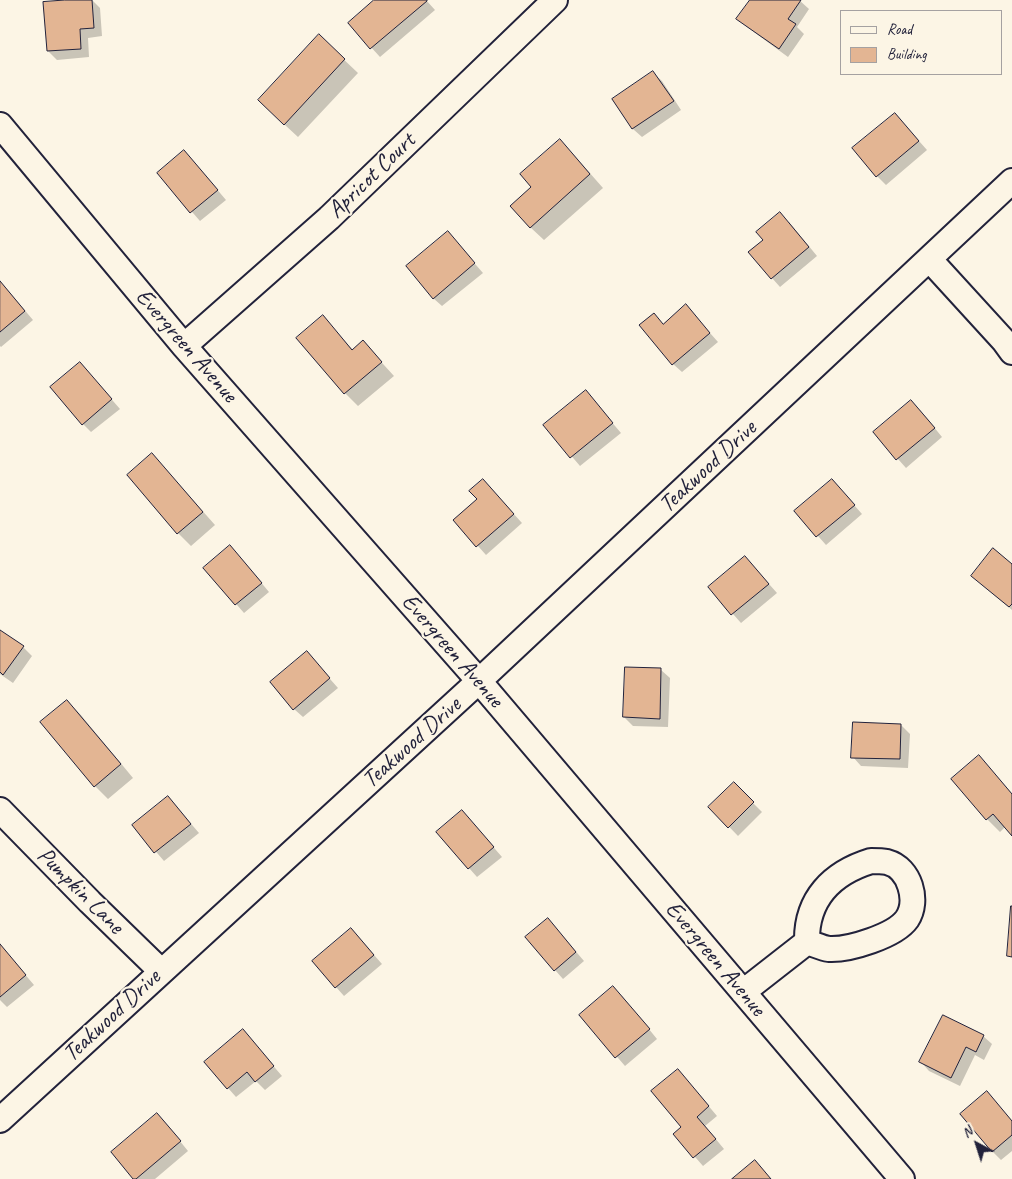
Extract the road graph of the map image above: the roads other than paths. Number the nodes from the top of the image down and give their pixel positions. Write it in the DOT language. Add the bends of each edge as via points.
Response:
graph roads {
  1 [pos="556,0"];
  2 [pos="0,125"];
  3 [pos="1012,181"];
  4 [pos="930,260"];
  5 [pos="184,346"];
  6 [pos="1012,352"];
  7 [pos="479,681"];
  8 [pos="0,810"];
  9 [pos="807,942"];
  10 [pos="161,971"];
  11 [pos="743,992"];
  12 [pos="0,1120"];
  13 [pos="902,1179"];
  1 -- 5 [label="street, Apricot Court" via="329,218"];
  2 -- 5 [label="street, Evergreen Avenue"];
  3 -- 4 [label="street, Teakwood Drive"];
  4 -- 6 [label="street"];
  4 -- 7 [label="street, Teakwood Drive"];
  5 -- 7 [label="street, Evergreen Avenue"];
  7 -- 10 [label="street, Teakwood Drive"];
  7 -- 11 [label="street, Evergreen Avenue"];
  8 -- 10 [label="street, Pumpkin Lane"];
  9 -- 9 [label="street" via="828,949 846,948 896,930 913,906 911,889 904,874 887,862 872,861 838,876 821,894 811,912"];
  9 -- 11 [label="street"];
  10 -- 12 [label="street, Teakwood Drive"];
  11 -- 13 [label="street, Evergreen Avenue"];
}
